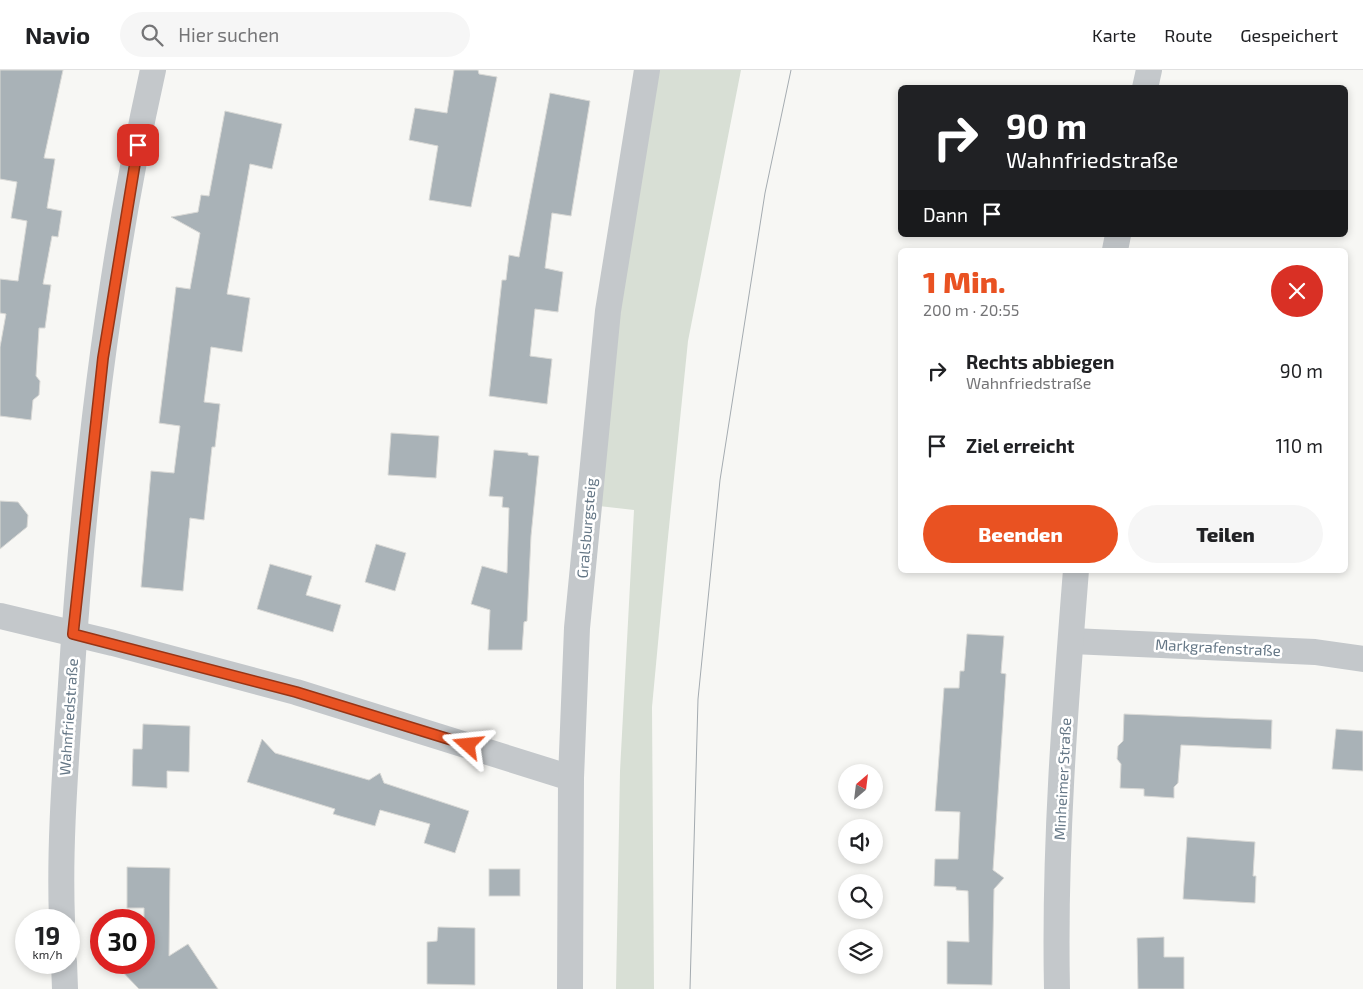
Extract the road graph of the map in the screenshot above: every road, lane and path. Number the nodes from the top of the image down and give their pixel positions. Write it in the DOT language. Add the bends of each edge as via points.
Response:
graph roads {
  1 [pos="153,70"];
  2 [pos="647,70"];
  3 [pos="1149,70"];
  4 [pos="1146,85"];
  5 [pos="1076,573"];
  6 [pos="0,616"];
  7 [pos="73,634"];
  8 [pos="1072,641"];
  9 [pos="1363,658"];
  10 [pos="570,778"];
  11 [pos="62,909"];
  12 [pos="64,974"];
  13 [pos="65,989"];
  14 [pos="570,989"];
  15 [pos="1057,989"];
  1 -- 7 [label="street, Wahnfriedstraße" via="103,358"];
  2 -- 10 [label="street, Gralsburgsteig" via="608,311 577,628"];
  3 -- 4 [label="street"];
  5 -- 8 [label="street, Minheimer Straße"];
  6 -- 7 [label="street"];
  7 -- 10 [label="street" via="296,692"];
  7 -- 11 [label="street, Wahnfriedstraße" via="63,776"];
  8 -- 9 [label="street, Markgrafenstraße" via="1314,652"];
  8 -- 15 [label="street, Minheimer Straße" via="1061,792"];
  10 -- 14 [label="street, Gralsburgsteig"];
  12 -- 13 [label="street"];
}
